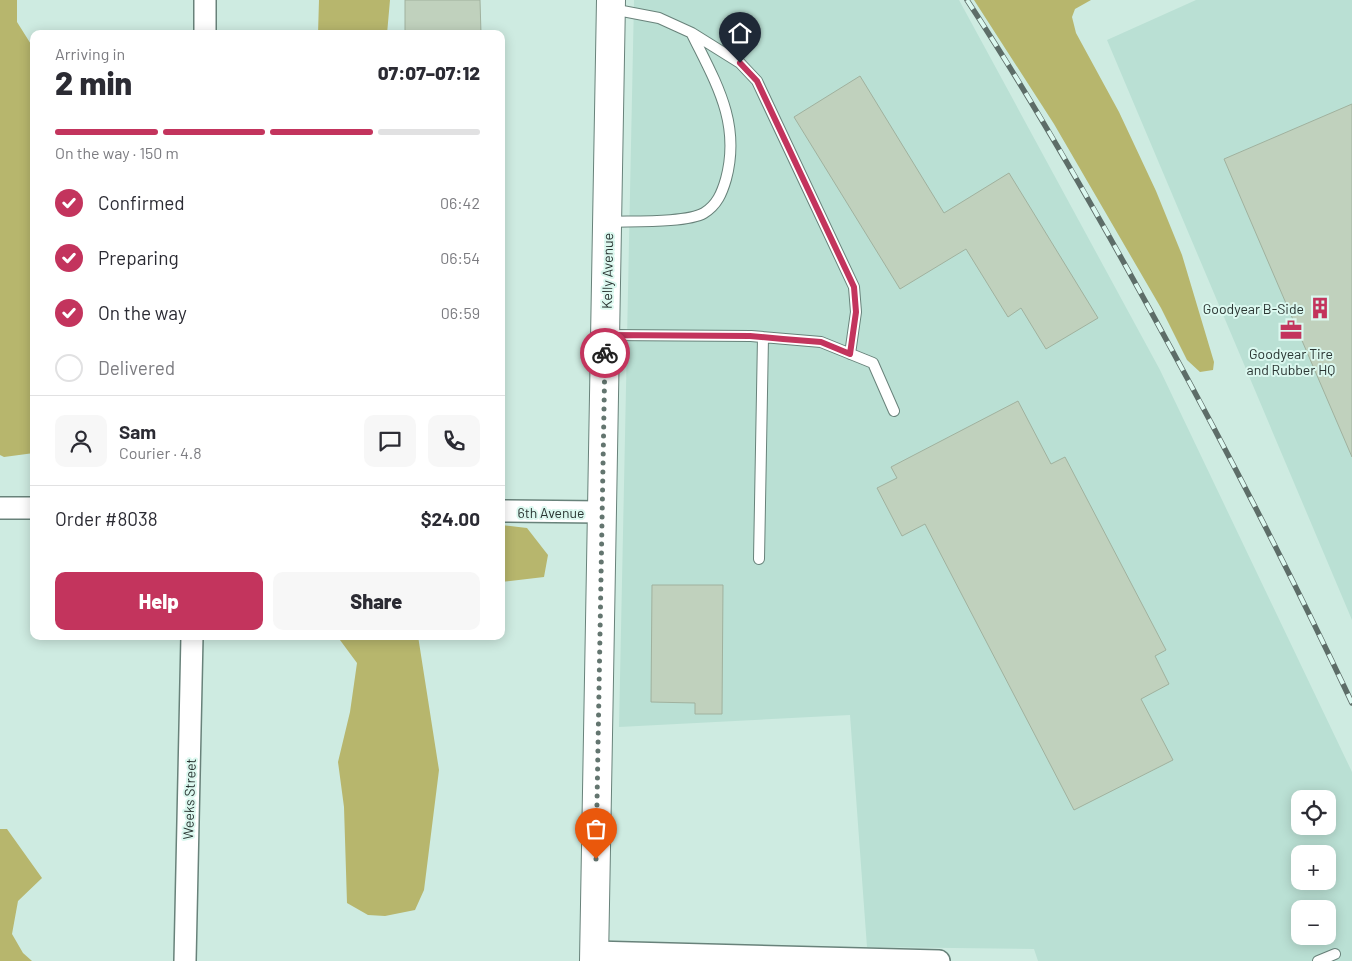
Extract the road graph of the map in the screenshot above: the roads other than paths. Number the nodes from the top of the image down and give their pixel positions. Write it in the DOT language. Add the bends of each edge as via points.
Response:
graph roads {
  1 [pos="205,0"];
  2 [pos="611,4"];
  3 [pos="205,30"];
  4 [pos="692,33"];
  5 [pos="608,223"];
  6 [pos="606,335"];
  7 [pos="763,337"];
  8 [pos="850,354"];
  9 [pos="894,411"];
  10 [pos="0,508"];
  11 [pos="30,508"];
  12 [pos="505,511"];
  13 [pos="601,512"];
  14 [pos="759,559"];
  15 [pos="192,640"];
  16 [pos="1335,954"];
  17 [pos="594,957"];
  18 [pos="185,961"];
  19 [pos="939,961"];
  20 [pos="1318,961"];
  1 -- 3 [label="street"];
  2 -- 4 [label="lane" via="658,18"];
  2 -- 5 [label="main road, Kelly Avenue"];
  4 -- 5 [label="lane" via="717,84 732,140 730,166 718,201 703,213 687,218"];
  4 -- 8 [label="lane" via="740,63 757,81 854,287 856,312"];
  5 -- 6 [label="main road, Kelly Avenue"];
  6 -- 7 [label="lane"];
  6 -- 13 [label="main road, Kelly Avenue"];
  7 -- 8 [label="lane" via="821,342"];
  7 -- 14 [label="lane"];
  8 -- 9 [label="lane" via="873,363"];
  10 -- 11 [label="street"];
  12 -- 13 [label="street, 6th Avenue"];
  13 -- 17 [label="main road, Kelly Avenue"];
  15 -- 18 [label="street, Weeks Street"];
  16 -- 20 [label="lane"];
  17 -- 19 [label="street"];
}
